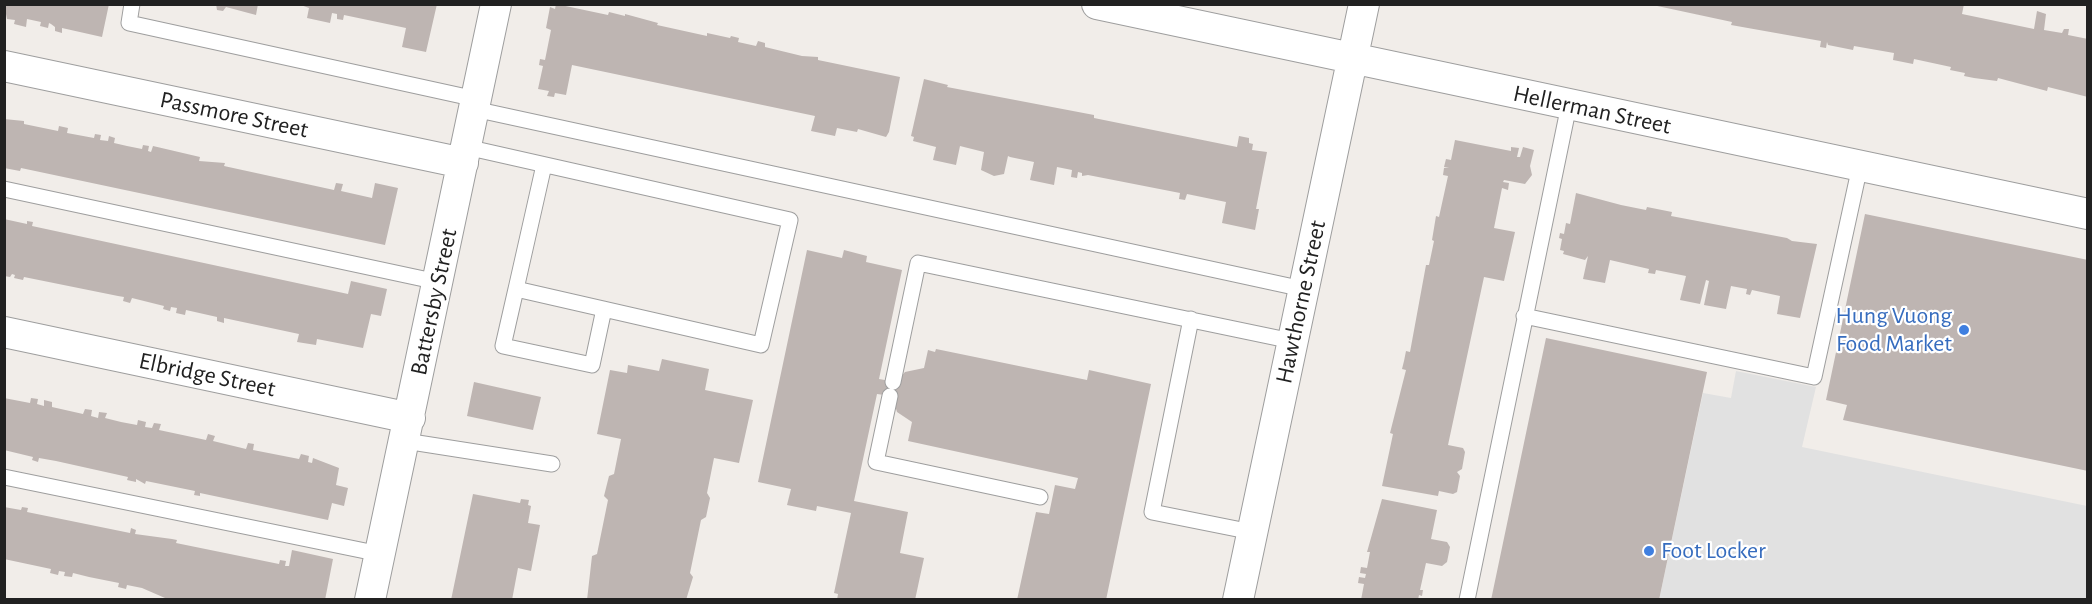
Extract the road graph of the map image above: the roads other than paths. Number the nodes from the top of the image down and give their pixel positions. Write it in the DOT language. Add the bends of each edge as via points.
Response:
graph roads {
  1 [pos="132,4"];
  2 [pos="496,4"];
  3 [pos="1096,4"];
  4 [pos="1364,4"];
  5 [pos="1352,59"];
  6 [pos="4,66"];
  7 [pos="475,104"];
  8 [pos="1569,105"];
  9 [pos="465,155"];
  10 [pos="544,165"];
  11 [pos="1860,166"];
  12 [pos="4,189"];
  13 [pos="2088,214"];
  14 [pos="438,282"];
  15 [pos="516,289"];
  16 [pos="1303,289"];
  17 [pos="604,309"];
  18 [pos="1524,316"];
  19 [pos="1191,320"];
  20 [pos="4,332"];
  21 [pos="1292,341"];
  22 [pos="408,430"];
  23 [pos="552,464"];
  24 [pos="4,477"];
  25 [pos="1040,497"];
  26 [pos="1252,532"];
  27 [pos="380,554"];
  28 [pos="370,600"];
  29 [pos="1238,600"];
  30 [pos="1467,600"];
  1 -- 7 [label="lane" via="129,23"];
  2 -- 7 [label="street, Battersby Street"];
  3 -- 5 [label="street, Hellerman Street"];
  4 -- 5 [label="street, Hawthorne Street"];
  5 -- 8 [label="street, Hellerman Street"];
  5 -- 16 [label="street, Hawthorne Street"];
  6 -- 9 [label="street, Passmore Street"];
  7 -- 9 [label="street, Battersby Street"];
  7 -- 16 [label="lane"];
  8 -- 11 [label="street, Hellerman Street"];
  8 -- 18 [label="lane"];
  9 -- 10 [label="lane"];
  9 -- 14 [label="street, Battersby Street"];
  10 -- 15 [label="lane"];
  10 -- 17 [label="lane" via="790,220 761,345"];
  11 -- 13 [label="street, Hellerman Street"];
  11 -- 18 [label="lane" via="1814,377"];
  12 -- 14 [label="lane"];
  14 -- 22 [label="street, Battersby Street"];
  15 -- 17 [label="lane"];
  15 -- 17 [label="lane" via="503,346 592,365"];
  16 -- 21 [label="street, Hawthorne Street"];
  18 -- 30 [label="lane"];
  19 -- 21 [label="lane"];
  19 -- 25 [label="lane" via="918,263 876,462"];
  19 -- 26 [label="lane" via="1152,512"];
  20 -- 22 [label="street, Elbridge Street"];
  21 -- 26 [label="street, Hawthorne Street"];
  22 -- 23 [label="lane"];
  22 -- 27 [label="street, Battersby Street"];
  24 -- 27 [label="lane"];
  26 -- 29 [label="street, Hawthorne Street"];
  27 -- 28 [label="street, Battersby Street"];
}
